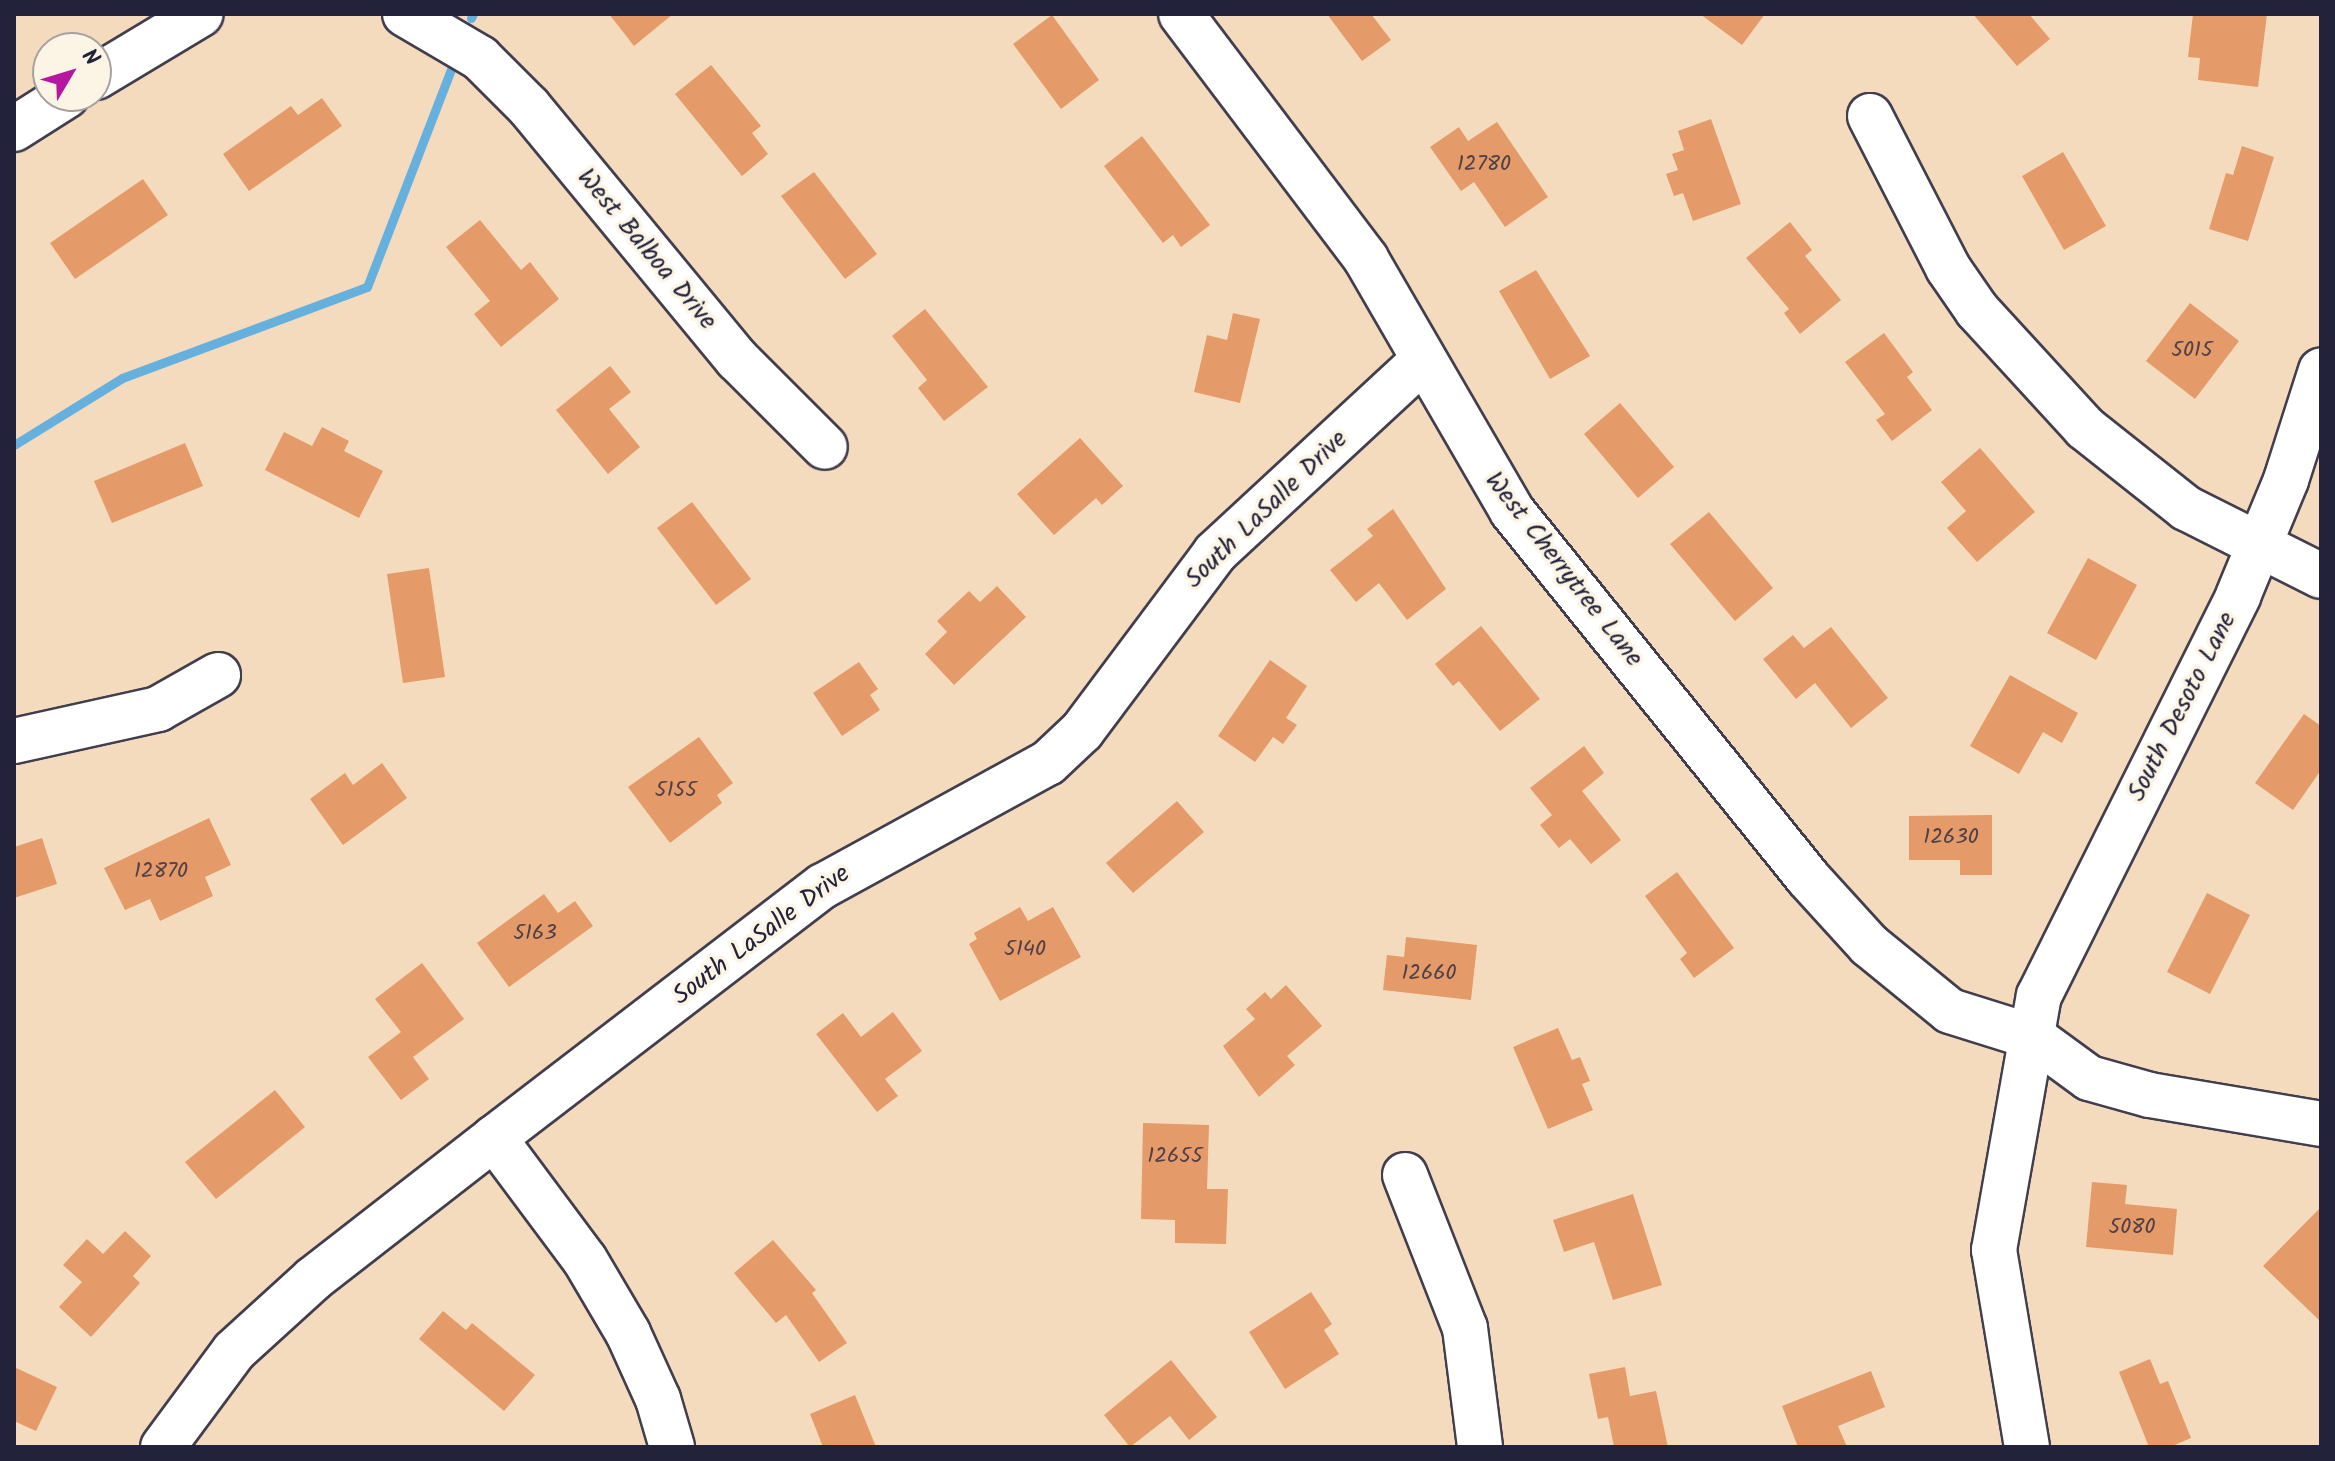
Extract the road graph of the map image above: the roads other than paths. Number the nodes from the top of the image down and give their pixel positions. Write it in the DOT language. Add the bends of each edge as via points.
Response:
graph roads {
  1 [pos="201,14"];
  2 [pos="405,14"];
  3 [pos="1181,14"];
  4 [pos="112,67"];
  5 [pos="41,112"];
  6 [pos="1870,116"];
  7 [pos="14,129"];
  8 [pos="1422,361"];
  9 [pos="2321,370"];
  10 [pos="825,447"];
  11 [pos="2259,545"];
  12 [pos="2321,576"];
  13 [pos="218,675"];
  14 [pos="14,741"];
  15 [pos="2033,1037"];
  16 [pos="2321,1124"];
  17 [pos="494,1138"];
  18 [pos="1405,1175"];
  19 [pos="163,1447"];
  20 [pos="672,1447"];
  21 [pos="1480,1447"];
  22 [pos="2027,1447"];
  1 -- 4 [label="street"];
  2 -- 10 [label="street, West Balboa Drive" via="470,50 529,107 737,359"];
  3 -- 8 [label="street, West Cherrytree Lane" via="1336,215"];
  5 -- 7 [label="street"];
  6 -- 11 [label="street" via="1948,268 2018,359 2117,456 2186,508"];
  8 -- 15 [label="street, West Cherrytree Lane" via="1512,511 1808,878 1869,945 1950,1011"];
  8 -- 17 [label="street, South LaSalle Drive" via="1215,553 1082,731 1048,763 823,886"];
  9 -- 11 [label="street, South Desoto Lane"];
  11 -- 12 [label="street"];
  11 -- 15 [label="street, South Desoto Lane" via="2208,660 2039,996"];
  13 -- 14 [label="street" via="158,709"];
  15 -- 16 [label="street, West Cherrytree Lane" via="2089,1078 2150,1095"];
  15 -- 22 [label="street, South Desoto Lane" via="1994,1250"];
  17 -- 19 [label="street, South LaSalle Drive" via="313,1279 234,1351"];
  17 -- 20 [label="street" via="585,1260 628,1333 658,1399"];
  18 -- 21 [label="street" via="1465,1328"];
}
